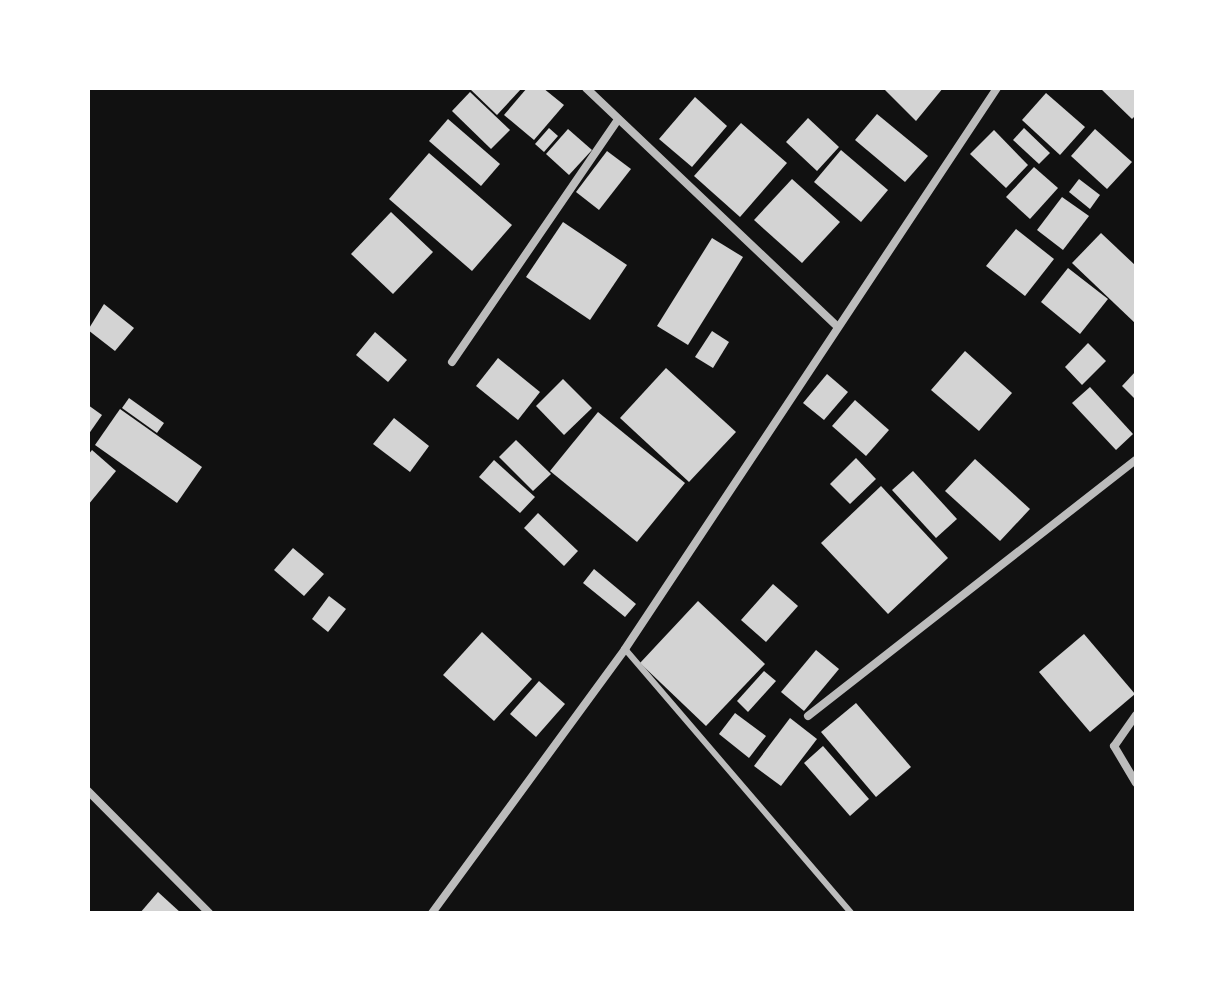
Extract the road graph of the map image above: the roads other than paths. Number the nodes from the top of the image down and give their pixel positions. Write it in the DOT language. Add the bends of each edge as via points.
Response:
graph roads {
  1 [pos="586,88"];
  2 [pos="997,88"];
  3 [pos="618,120"];
  4 [pos="838,327"];
  5 [pos="452,362"];
  6 [pos="1136,460"];
  7 [pos="625,649"];
  8 [pos="1136,715"];
  9 [pos="808,716"];
  10 [pos="1136,783"];
  11 [pos="88,791"];
  12 [pos="209,913"];
  13 [pos="432,913"];
  14 [pos="851,913"];
  1 -- 3 [label="street"];
  2 -- 4 [label="street"];
  3 -- 4 [label="street"];
  3 -- 5 [label="street"];
  4 -- 7 [label="street"];
  6 -- 9 [label="street"];
  7 -- 13 [label="street"];
  7 -- 14 [label="lane"];
  8 -- 10 [label="street" via="1114,746"];
  11 -- 12 [label="street"];
}
